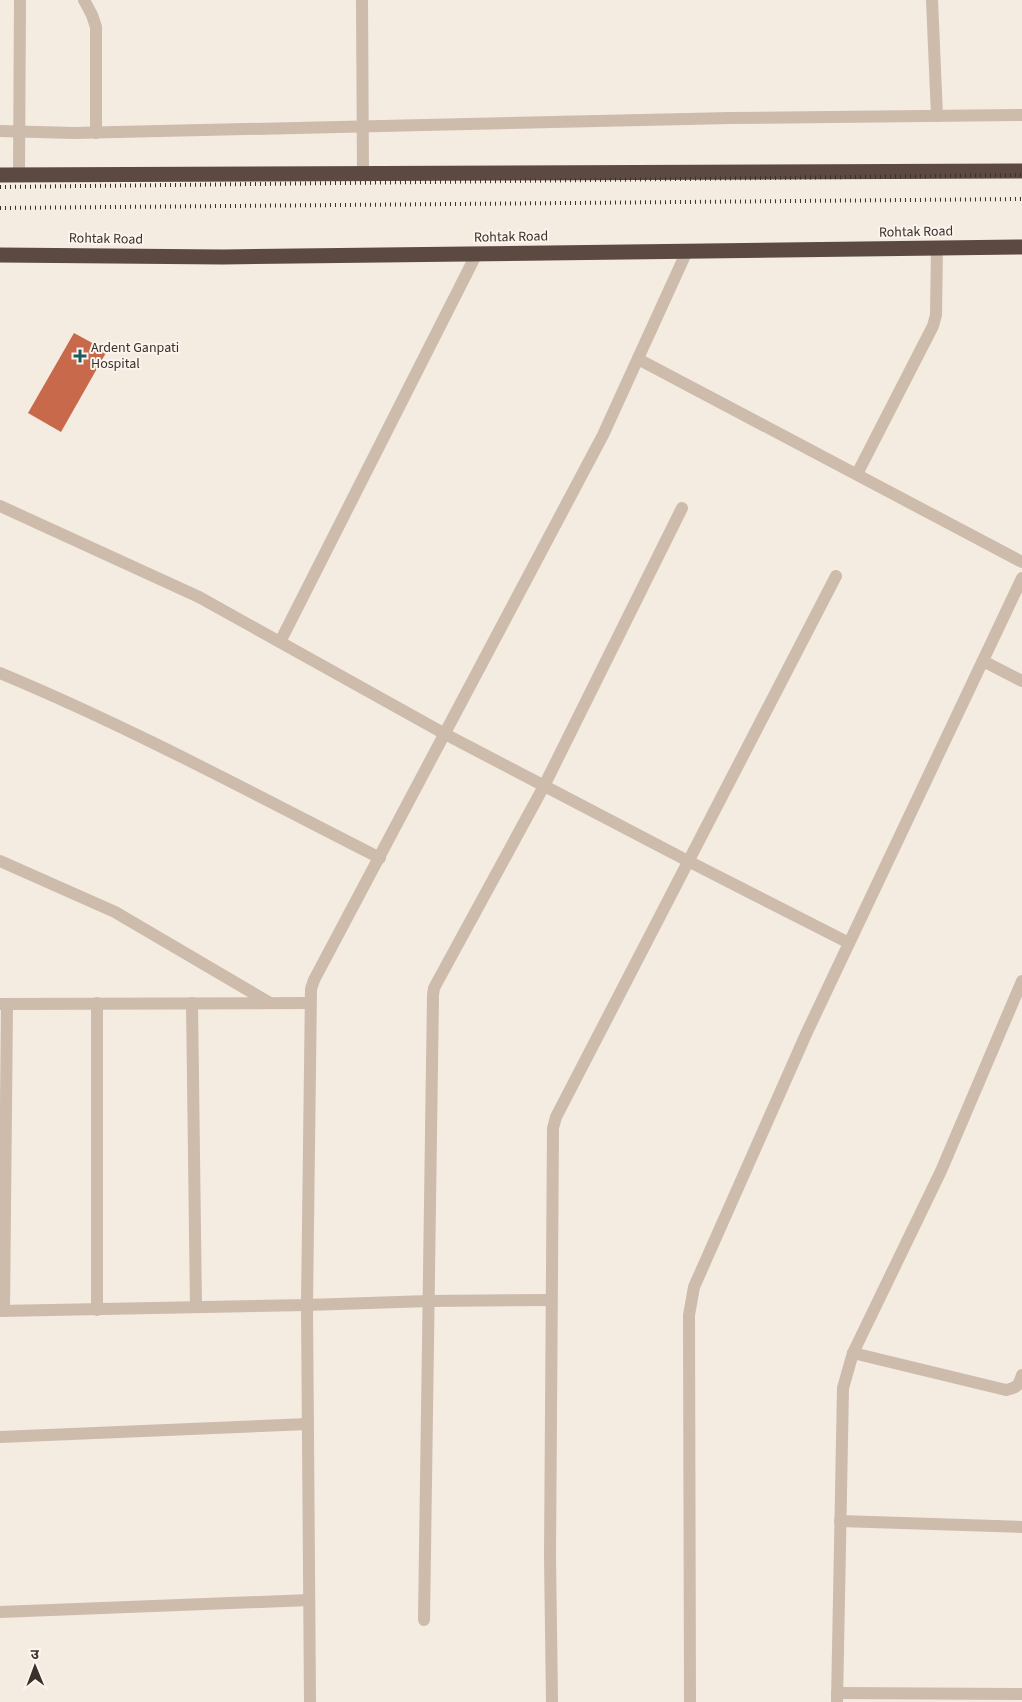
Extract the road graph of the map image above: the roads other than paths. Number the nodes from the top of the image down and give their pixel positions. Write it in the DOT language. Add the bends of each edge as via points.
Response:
graph roads {
  1 [pos="20,0"];
  2 [pos="84,0"];
  3 [pos="362,0"];
  4 [pos="932,0"];
  5 [pos="1022,115"];
  6 [pos="937,116"];
  7 [pos="364,126"];
  8 [pos="0,131"];
  9 [pos="20,132"];
  10 [pos="96,132"];
  11 [pos="1022,171"];
  12 [pos="363,174"];
  13 [pos="0,175"];
  14 [pos="19,175"];
  15 [pos="1022,247"];
  16 [pos="937,248"];
  17 [pos="686,251"];
  18 [pos="477,253"];
  19 [pos="0,255"];
  20 [pos="638,359"];
  21 [pos="857,474"];
  22 [pos="0,506"];
  23 [pos="682,508"];
  24 [pos="1022,562"];
  25 [pos="836,576"];
  26 [pos="1022,578"];
  27 [pos="280,642"];
  28 [pos="983,661"];
  29 [pos="0,673"];
  30 [pos="1022,681"];
  31 [pos="446,734"];
  32 [pos="544,786"];
  33 [pos="380,858"];
  34 [pos="0,861"];
  35 [pos="688,861"];
  36 [pos="849,943"];
  37 [pos="1022,981"];
  38 [pos="97,1003"];
  39 [pos="192,1003"];
  40 [pos="270,1003"];
  41 [pos="310,1003"];
  42 [pos="3,1004"];
  43 [pos="551,1300"];
  44 [pos="429,1301"];
  45 [pos="306,1306"];
  46 [pos="196,1307"];
  47 [pos="97,1310"];
  48 [pos="2,1311"];
  49 [pos="853,1353"];
  50 [pos="1022,1375"];
  51 [pos="308,1424"];
  52 [pos="0,1437"];
  53 [pos="840,1521"];
  54 [pos="1022,1527"];
  55 [pos="309,1600"];
  56 [pos="0,1612"];
  57 [pos="424,1620"];
  58 [pos="1022,1694"];
  59 [pos="837,1698"];
  60 [pos="310,1702"];
  61 [pos="552,1702"];
  62 [pos="690,1702"];
  1 -- 9 [label="street"];
  2 -- 10 [label="street" via="96,27"];
  3 -- 7 [label="street"];
  4 -- 6 [label="street"];
  5 -- 6 [label="street"];
  6 -- 7 [label="street"];
  7 -- 10 [label="street"];
  7 -- 12 [label="street"];
  8 -- 9 [label="street"];
  9 -- 10 [label="street"];
  9 -- 14 [label="street"];
  11 -- 12 [label="highway"];
  12 -- 14 [label="highway"];
  13 -- 14 [label="highway"];
  15 -- 16 [label="highway, Rohtak Road"];
  16 -- 17 [label="highway, Rohtak Road"];
  16 -- 21 [label="street" via="933,326"];
  17 -- 18 [label="highway, Rohtak Road"];
  17 -- 20 [label="street"];
  18 -- 19 [label="highway, Rohtak Road" via="223,257"];
  18 -- 27 [label="street"];
  20 -- 21 [label="street"];
  20 -- 31 [label="street" via="603,435"];
  21 -- 24 [label="street"];
  22 -- 27 [label="street" via="199,597"];
  23 -- 32 [label="street"];
  25 -- 35 [label="street"];
  26 -- 28 [label="street"];
  27 -- 31 [label="street"];
  28 -- 30 [label="street"];
  28 -- 36 [label="street"];
  29 -- 33 [label="street" via="69,702 189,760"];
  31 -- 32 [label="street"];
  31 -- 33 [label="street"];
  32 -- 35 [label="street"];
  32 -- 44 [label="street" via="434,988"];
  33 -- 41 [label="street" via="314,980"];
  34 -- 40 [label="street" via="115,912"];
  35 -- 36 [label="street"];
  35 -- 43 [label="street" via="556,1117 553,1128"];
  36 -- 62 [label="street" via="694,1287 689,1315"];
  37 -- 49 [label="street" via="941,1171"];
  38 -- 39 [label="street"];
  38 -- 42 [label="street"];
  38 -- 47 [label="street"];
  39 -- 40 [label="street"];
  39 -- 46 [label="street"];
  40 -- 41 [label="street"];
  41 -- 45 [label="street"];
  42 -- 48 [label="street"];
  43 -- 44 [label="street"];
  43 -- 61 [label="street"];
  44 -- 45 [label="street"];
  44 -- 57 [label="street"];
  45 -- 46 [label="street"];
  45 -- 51 [label="street"];
  46 -- 47 [label="street"];
  47 -- 48 [label="street"];
  49 -- 50 [label="street" via="1006,1390 1018,1385"];
  49 -- 53 [label="street" via="843,1388"];
  51 -- 52 [label="street"];
  51 -- 55 [label="street"];
  53 -- 54 [label="street"];
  53 -- 59 [label="street"];
  55 -- 56 [label="street"];
  55 -- 60 [label="street"];
  58 -- 59 [label="street"];
}
